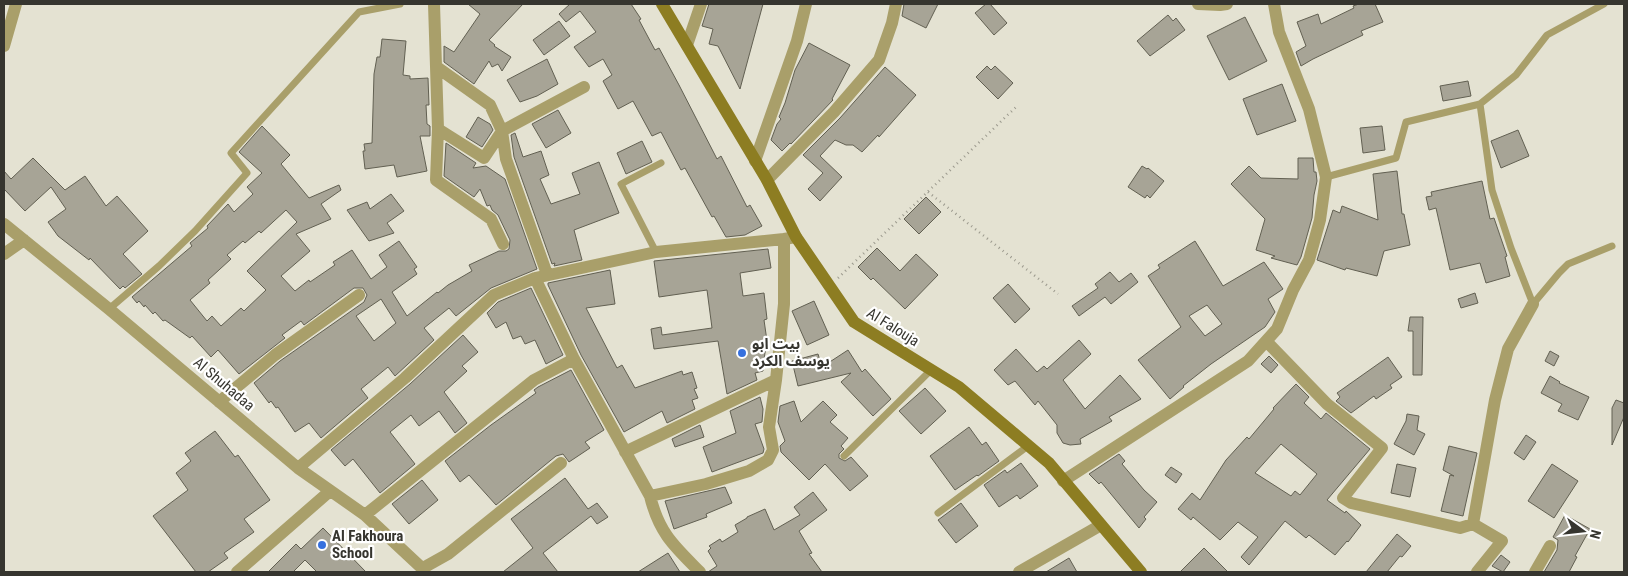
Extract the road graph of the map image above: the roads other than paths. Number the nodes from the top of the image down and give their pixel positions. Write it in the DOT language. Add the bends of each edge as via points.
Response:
graph roads {
  1 [pos="16,4"];
  2 [pos="400,4"];
  3 [pos="434,4"];
  4 [pos="662,4"];
  5 [pos="701,4"];
  6 [pos="806,4"];
  7 [pos="896,4"];
  8 [pos="1198,4"];
  9 [pos="1227,4"];
  10 [pos="1274,4"];
  11 [pos="1604,4"];
  12 [pos="686,45"];
  13 [pos="4,46"];
  14 [pos="438,68"];
  15 [pos="584,87"];
  16 [pos="1480,104"];
  17 [pos="438,129"];
  18 [pos="502,131"];
  19 [pos="755,161"];
  20 [pos="661,163"];
  21 [pos="1326,177"];
  22 [pos="767,180"];
  23 [pos="4,224"];
  24 [pos="790,238"];
  25 [pos="24,240"];
  26 [pos="503,244"];
  27 [pos="1612,246"];
  28 [pos="656,252"];
  29 [pos="4,254"];
  30 [pos="541,276"];
  31 [pos="359,295"];
  32 [pos="1533,304"];
  33 [pos="109,309"];
  34 [pos="1266,341"];
  35 [pos="574,359"];
  36 [pos="931,370"];
  37 [pos="776,380"];
  38 [pos="219,402"];
  39 [pos="1028,446"];
  40 [pos="625,452"];
  41 [pos="844,456"];
  42 [pos="561,463"];
  43 [pos="298,468"];
  44 [pos="1063,481"];
  45 [pos="330,491"];
  46 [pos="650,496"];
  47 [pos="938,513"];
  48 [pos="365,515"];
  49 [pos="1473,524"];
  50 [pos="1101,525"];
  51 [pos="1550,546"];
  52 [pos="426,571"];
  53 [pos="1136,571"];
  54 [pos="237,572"];
  55 [pos="700,572"];
  56 [pos="1019,572"];
  57 [pos="1478,572"];
  58 [pos="1536,572"];
  1 -- 13 [label="street"];
  2 -- 33 [label="lane" via="359,12 232,153 247,174 189,237"];
  3 -- 14 [label="street"];
  4 -- 12 [label="main road, Al Falouja"];
  5 -- 12 [label="street"];
  6 -- 19 [label="street" via="798,40"];
  7 -- 22 [label="street" via="879,60 834,112"];
  8 -- 9 [label="street"];
  10 -- 21 [label="street" via="1279,32 1309,109"];
  11 -- 16 [label="lane" via="1547,35 1516,75"];
  12 -- 19 [label="main road, Al Falouja"];
  14 -- 17 [label="street"];
  14 -- 18 [label="street" via="490,105"];
  15 -- 18 [label="street"];
  16 -- 21 [label="lane" via="1406,122 1396,158"];
  16 -- 32 [label="lane" via="1492,190"];
  17 -- 18 [label="street" via="484,158"];
  17 -- 26 [label="street" via="436,180 491,219"];
  18 -- 30 [label="street" via="506,159"];
  19 -- 22 [label="main road, Al Falouja"];
  20 -- 28 [label="lane" via="621,184"];
  21 -- 34 [label="street" via="1320,220 1309,260 1277,329"];
  22 -- 24 [label="main road, Al Falouja"];
  23 -- 25 [label="street, Al Shuhadaa"];
  24 -- 28 [label="street"];
  24 -- 36 [label="main road, Al Falouja" via="830,286 854,322"];
  24 -- 37 [label="street"];
  25 -- 29 [label="street"];
  25 -- 33 [label="street, Al Shuhadaa"];
  27 -- 32 [label="lane" via="1568,264"];
  28 -- 30 [label="street"];
  30 -- 35 [label="street"];
  30 -- 43 [label="street" via="494,295 405,378"];
  31 -- 38 [label="street" via="276,355"];
  32 -- 49 [label="street" via="1508,349 1495,400"];
  33 -- 38 [label="street, Al Shuhadaa"];
  34 -- 44 [label="street" via="1248,361"];
  34 -- 49 [label="street" via="1328,404 1382,448 1343,498 1351,503 1460,528"];
  35 -- 40 [label="street"];
  35 -- 48 [label="street" via="534,380"];
  36 -- 39 [label="main road, Al Falouja" via="959,387"];
  36 -- 41 [label="lane"];
  37 -- 40 [label="street"];
  37 -- 46 [label="street" via="769,427 773,450 768,460 749,472"];
  38 -- 43 [label="street, Al Shuhadaa"];
  39 -- 44 [label="main road, Al Falouja" via="1049,463"];
  39 -- 47 [label="lane"];
  40 -- 46 [label="street"];
  42 -- 52 [label="street"];
  43 -- 45 [label="street, Al Shuhadaa"];
  44 -- 50 [label="main road, Al Falouja"];
  45 -- 48 [label="street, Al Shuhadaa"];
  45 -- 54 [label="street"];
  46 -- 55 [label="street" via="658,522 670,542"];
  48 -- 52 [label="street, Al Shuhadaa"];
  49 -- 57 [label="street" via="1502,541"];
  50 -- 53 [label="main road, Al Falouja"];
  50 -- 56 [label="street"];
  51 -- 58 [label="street"];
}
